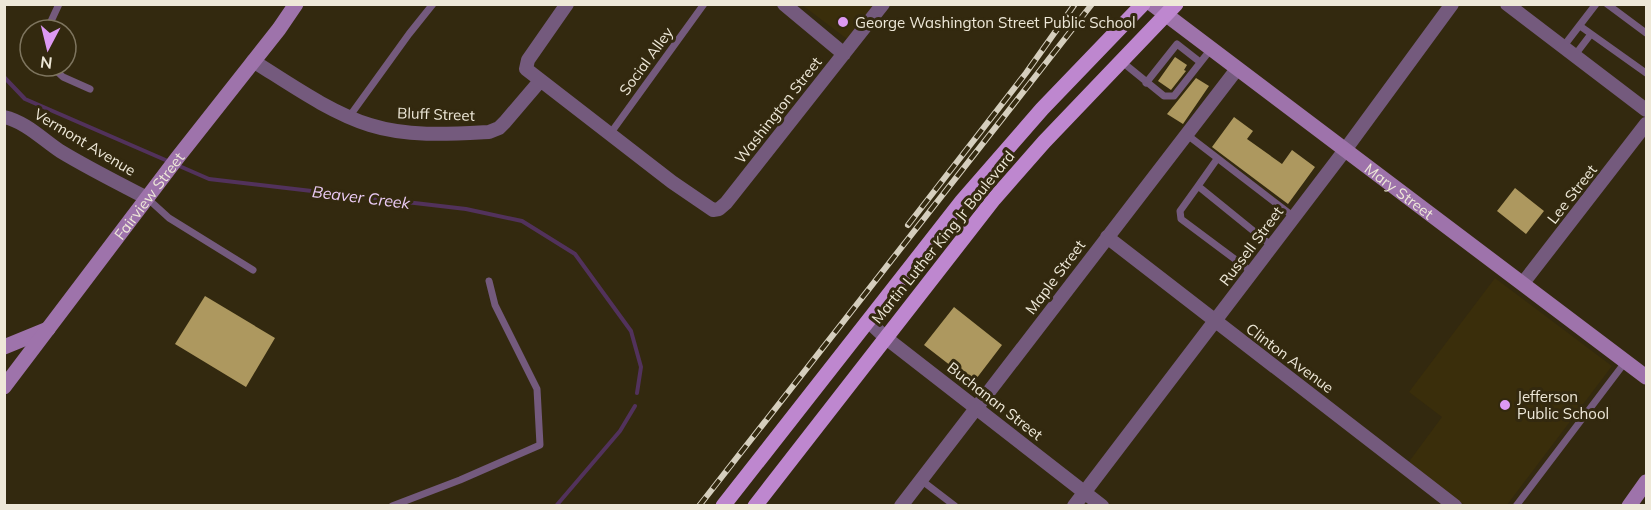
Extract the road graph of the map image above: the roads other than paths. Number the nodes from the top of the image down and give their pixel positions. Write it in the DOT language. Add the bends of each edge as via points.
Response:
graph roads {
  1 [pos="59,4"];
  2 [pos="296,4"];
  3 [pos="433,4"];
  4 [pos="567,4"];
  5 [pos="704,4"];
  6 [pos="784,4"];
  7 [pos="882,4"];
  8 [pos="1143,4"];
  9 [pos="1152,4"];
  10 [pos="1452,4"];
  11 [pos="1507,4"];
  12 [pos="1596,4"];
  13 [pos="1607,4"];
  14 [pos="1171,10"];
  15 [pos="53,18"];
  16 [pos="1580,26"];
  17 [pos="1647,33"];
  18 [pos="1591,34"];
  19 [pos="1211,49"];
  20 [pos="1569,51"];
  21 [pos="844,54"];
  22 [pos="253,61"];
  23 [pos="1121,61"];
  24 [pos="1200,62"];
  25 [pos="1237,69"];
  26 [pos="1647,73"];
  27 [pos="65,78"];
  28 [pos="540,81"];
  29 [pos="1146,83"];
  30 [pos="90,89"];
  31 [pos="1647,110"];
  32 [pos="4,117"];
  33 [pos="349,117"];
  34 [pos="1647,124"];
  35 [pos="610,134"];
  36 [pos="1186,134"];
  37 [pos="1346,150"];
  38 [pos="1217,159"];
  39 [pos="1198,186"];
  40 [pos="147,198"];
  41 [pos="1294,217"];
  42 [pos="1107,237"];
  43 [pos="1272,246"];
  44 [pos="253,270"];
  45 [pos="1252,272"];
  46 [pos="489,281"];
  47 [pos="1523,283"];
  48 [pos="1215,320"];
  49 [pos="868,321"];
  50 [pos="48,329"];
  51 [pos="886,338"];
  52 [pos="4,347"];
  53 [pos="1626,361"];
  54 [pos="1647,377"];
  55 [pos="4,387"];
  56 [pos="977,408"];
  57 [pos="921,480"];
  58 [pos="1647,482"];
  59 [pos="1084,492"];
  60 [pos="392,506"];
  61 [pos="723,506"];
  62 [pos="755,506"];
  63 [pos="901,506"];
  64 [pos="955,506"];
  65 [pos="1074,506"];
  66 [pos="1102,506"];
  67 [pos="1455,506"];
  68 [pos="1516,506"];
  69 [pos="1629,506"];
  1 -- 15 [label="lane"];
  2 -- 22 [label="main road, Fairview Street"];
  3 -- 33 [label="lane"];
  4 -- 28 [label="street" via="526,64 526,69"];
  5 -- 35 [label="lane, Social Alley"];
  6 -- 21 [label="street"];
  7 -- 21 [label="street, Washington Street"];
  8 -- 49 [label="main road, Martin Luther King Jr Boulevard" via="975,186"];
  9 -- 14 [label="main road, Mary Street"];
  10 -- 37 [label="street, Russell Street"];
  11 -- 20 [label="street"];
  12 -- 16 [label="lane"];
  13 -- 17 [label="lane"];
  14 -- 19 [label="main road, Mary Street"];
  14 -- 23 [label="main road, Martin Luther King Jr Boulevard"];
  16 -- 18 [label="lane"];
  16 -- 20 [label="lane"];
  18 -- 20 [label="lane"];
  18 -- 26 [label="lane"];
  19 -- 24 [label="lane"];
  19 -- 25 [label="main road, Mary Street"];
  20 -- 31 [label="street"];
  21 -- 35 [label="street, Washington Street" via="719,209 690,195"];
  22 -- 33 [label="street, Bluff Street"];
  22 -- 40 [label="main road, Fairview Street"];
  23 -- 29 [label="lane"];
  23 -- 51 [label="main road, Martin Luther King Jr Boulevard" via="994,199"];
  24 -- 29 [label="lane" via="1174,96 1164,96"];
  24 -- 29 [label="lane" via="1177,44"];
  25 -- 36 [label="street, Maple Street"];
  25 -- 37 [label="main road, Mary Street"];
  27 -- 30 [label="lane"];
  28 -- 33 [label="street, Bluff Street" via="505,122 489,132 421,133 387,129"];
  28 -- 35 [label="street"];
  32 -- 40 [label="street, Vermont Avenue" via="23,124 94,171"];
  34 -- 47 [label="street, Lee Street"];
  36 -- 38 [label="lane"];
  36 -- 42 [label="street, Maple Street"];
  37 -- 41 [label="street, Russell Street"];
  37 -- 47 [label="main road, Mary Street"];
  38 -- 39 [label="lane"];
  38 -- 41 [label="lane"];
  39 -- 43 [label="lane"];
  39 -- 45 [label="lane" via="1180,211 1181,219"];
  40 -- 44 [label="lane" via="169,218"];
  40 -- 50 [label="main road, Fairview Street"];
  41 -- 43 [label="street, Russell Street"];
  42 -- 48 [label="street, Clinton Avenue"];
  42 -- 56 [label="street, Maple Street"];
  43 -- 45 [label="street, Russell Street"];
  45 -- 48 [label="street, Russell Street"];
  46 -- 60 [label="lane" via="495,305 537,389 540,445"];
  47 -- 53 [label="main road, Mary Street"];
  48 -- 59 [label="street, Russell Street"];
  48 -- 67 [label="street, Clinton Avenue"];
  49 -- 51 [label="street, Buchanan Street"];
  49 -- 61 [label="main road, Martin Luther King Jr Boulevard"];
  50 -- 52 [label="main road"];
  50 -- 55 [label="main road, Fairview Street"];
  51 -- 56 [label="street, Buchanan Street"];
  51 -- 62 [label="main road, Martin Luther King Jr Boulevard"];
  53 -- 54 [label="main road, Mary Street"];
  53 -- 68 [label="lane"];
  56 -- 57 [label="street, Maple Street"];
  56 -- 59 [label="street, Buchanan Street"];
  57 -- 63 [label="street, Maple Street"];
  57 -- 64 [label="lane"];
  58 -- 69 [label="main road"];
  59 -- 65 [label="street, Russell Street"];
  59 -- 66 [label="street, Buchanan Street"];
}
